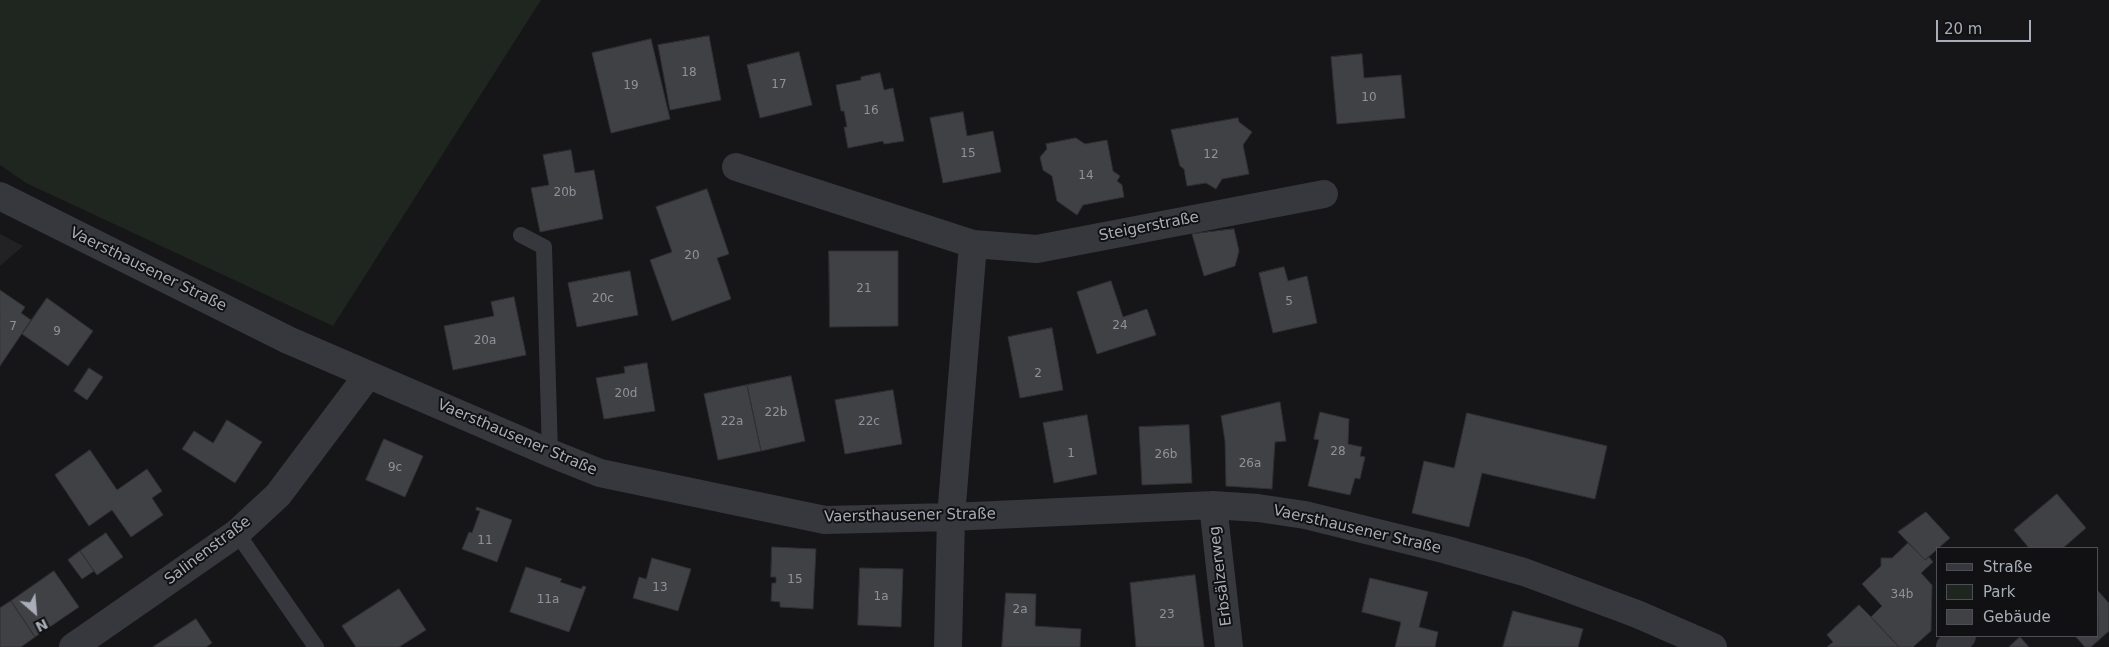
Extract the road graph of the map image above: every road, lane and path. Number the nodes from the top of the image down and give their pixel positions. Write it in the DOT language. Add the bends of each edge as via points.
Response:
graph roads {
  1 [pos="736,167"];
  2 [pos="1324,194"];
  3 [pos="0,196"];
  4 [pos="522,235"];
  5 [pos="974,244"];
  6 [pos="368,375"];
  7 [pos="550,453"];
  8 [pos="1213,505"];
  9 [pos="951,516"];
  10 [pos="237,533"];
  11 [pos="1961,637"];
  12 [pos="84,644"];
  13 [pos="316,647"];
  14 [pos="948,647"];
  15 [pos="1229,647"];
  16 [pos="1713,647"];
  17 [pos="1950,647"];
  1 -- 5 [label="street, Steigerstraße"];
  2 -- 5 [label="street, Steigerstraße" via="1037,249"];
  3 -- 6 [label="street, Vaersthausener Straße" via="288,340"];
  4 -- 7 [label="lane" via="544,247"];
  5 -- 9 [label="street"];
  6 -- 7 [label="street, Vaersthausener Straße"];
  6 -- 10 [label="street, Salinenstraße" via="278,495"];
  7 -- 9 [label="street, Vaersthausener Straße" via="600,473 825,520"];
  8 -- 9 [label="street, Vaersthausener Straße"];
  8 -- 15 [label="street, Erbsälzerweg"];
  8 -- 16 [label="street, Vaersthausener Straße" via="1305,515 1447,550 1524,572 1637,614"];
  9 -- 14 [label="street"];
  10 -- 12 [label="street, Salinenstraße"];
  10 -- 13 [label="lane"];
  11 -- 17 [label="street"];
}
